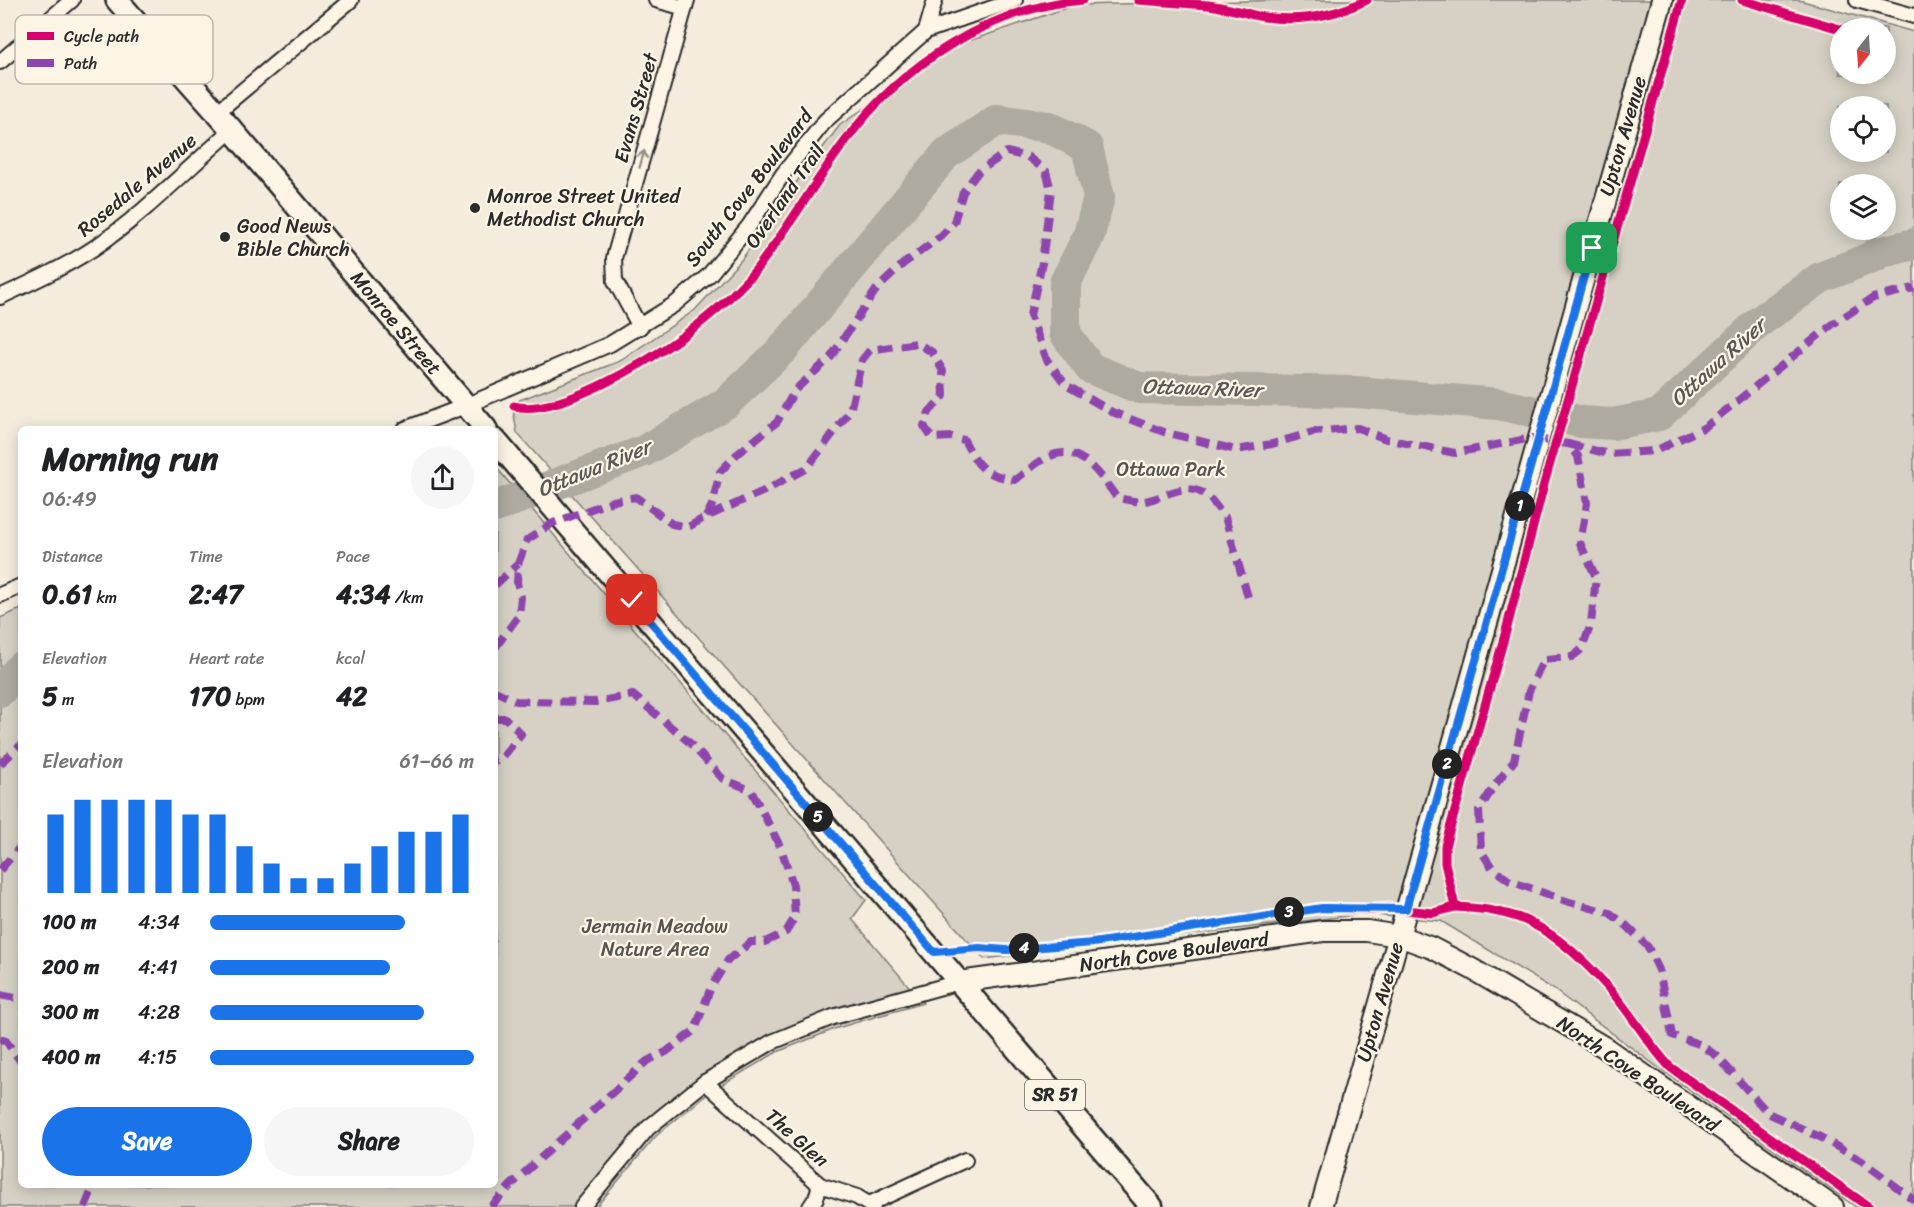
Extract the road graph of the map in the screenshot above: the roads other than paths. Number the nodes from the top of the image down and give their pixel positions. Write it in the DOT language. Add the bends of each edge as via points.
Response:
graph roads {
  1 [pos="72,0"];
  2 [pos="117,0"];
  3 [pos="351,0"];
  4 [pos="656,0"];
  5 [pos="935,0"];
  6 [pos="1015,0"];
  7 [pos="1662,0"];
  8 [pos="1857,0"];
  9 [pos="686,4"];
  10 [pos="55,15"];
  11 [pos="130,15"];
  12 [pos="1914,16"];
  13 [pos="926,31"];
  14 [pos="15,49"];
  15 [pos="0,62"];
  16 [pos="191,84"];
  17 [pos="216,113"];
  18 [pos="232,130"];
  19 [pos="0,297"];
  20 [pos="640,327"];
  21 [pos="465,405"];
  22 [pos="412,426"];
  23 [pos="483,426"];
  24 [pos="498,444"];
  25 [pos="18,587"];
  26 [pos="0,595"];
  27 [pos="1399,936"];
  28 [pos="959,982"];
  29 [pos="705,1082"];
  30 [pos="965,1160"];
  31 [pos="820,1185"];
  32 [pos="1145,1204"];
  33 [pos="871,1206"];
  34 [pos="582,1207"];
  35 [pos="810,1207"];
  36 [pos="1321,1207"];
  37 [pos="1833,1207"];
  1 -- 10 [label="street"];
  2 -- 11 [label="main road, Monroe Street / SR 51"];
  3 -- 17 [label="street"];
  4 -- 9 [label="street"];
  5 -- 13 [label="street"];
  6 -- 13 [label="street, South Cove Boulevard"];
  7 -- 27 [label="street, Upton Avenue"];
  8 -- 12 [label="street"];
  20 -- 9 [label="street, Evans Street, one-way" via="615,281 614,258"];
  13 -- 20 [label="street, South Cove Boulevard" via="825,121 709,275"];
  14 -- 15 [label="street"];
  16 -- 17 [label="main road, Monroe Street / SR 51"];
  17 -- 18 [label="main road, Monroe Street / SR 51"];
  18 -- 19 [label="street, Rosedale Avenue" via="94,248"];
  18 -- 21 [label="main road, Monroe Street / SR 51"];
  20 -- 21 [label="street, South Cove Boulevard" via="577,359"];
  21 -- 22 [label="street, South Cove Boulevard"];
  21 -- 23 [label="main road, Monroe Street / SR 51"];
  24 -- 28 [label="main road, Monroe Street / SR 51"];
  25 -- 26 [label="street"];
  27 -- 28 [label="street, North Cove Boulevard" via="1323,931"];
  27 -- 36 [label="street, Upton Avenue"];
  27 -- 37 [label="street, North Cove Boulevard" via="1472,969 1604,1047"];
  28 -- 29 [label="street, North Cove Boulevard" via="833,1017 772,1042"];
  28 -- 32 [label="main road, Monroe Street / SR 51"];
  29 -- 31 [label="street, The Glen"];
  29 -- 34 [label="street, North Cove Boulevard" via="648,1128"];
  30 -- 33 [label="street"];
  31 -- 33 [label="street, The Glen"];
  31 -- 35 [label="street"];
}
